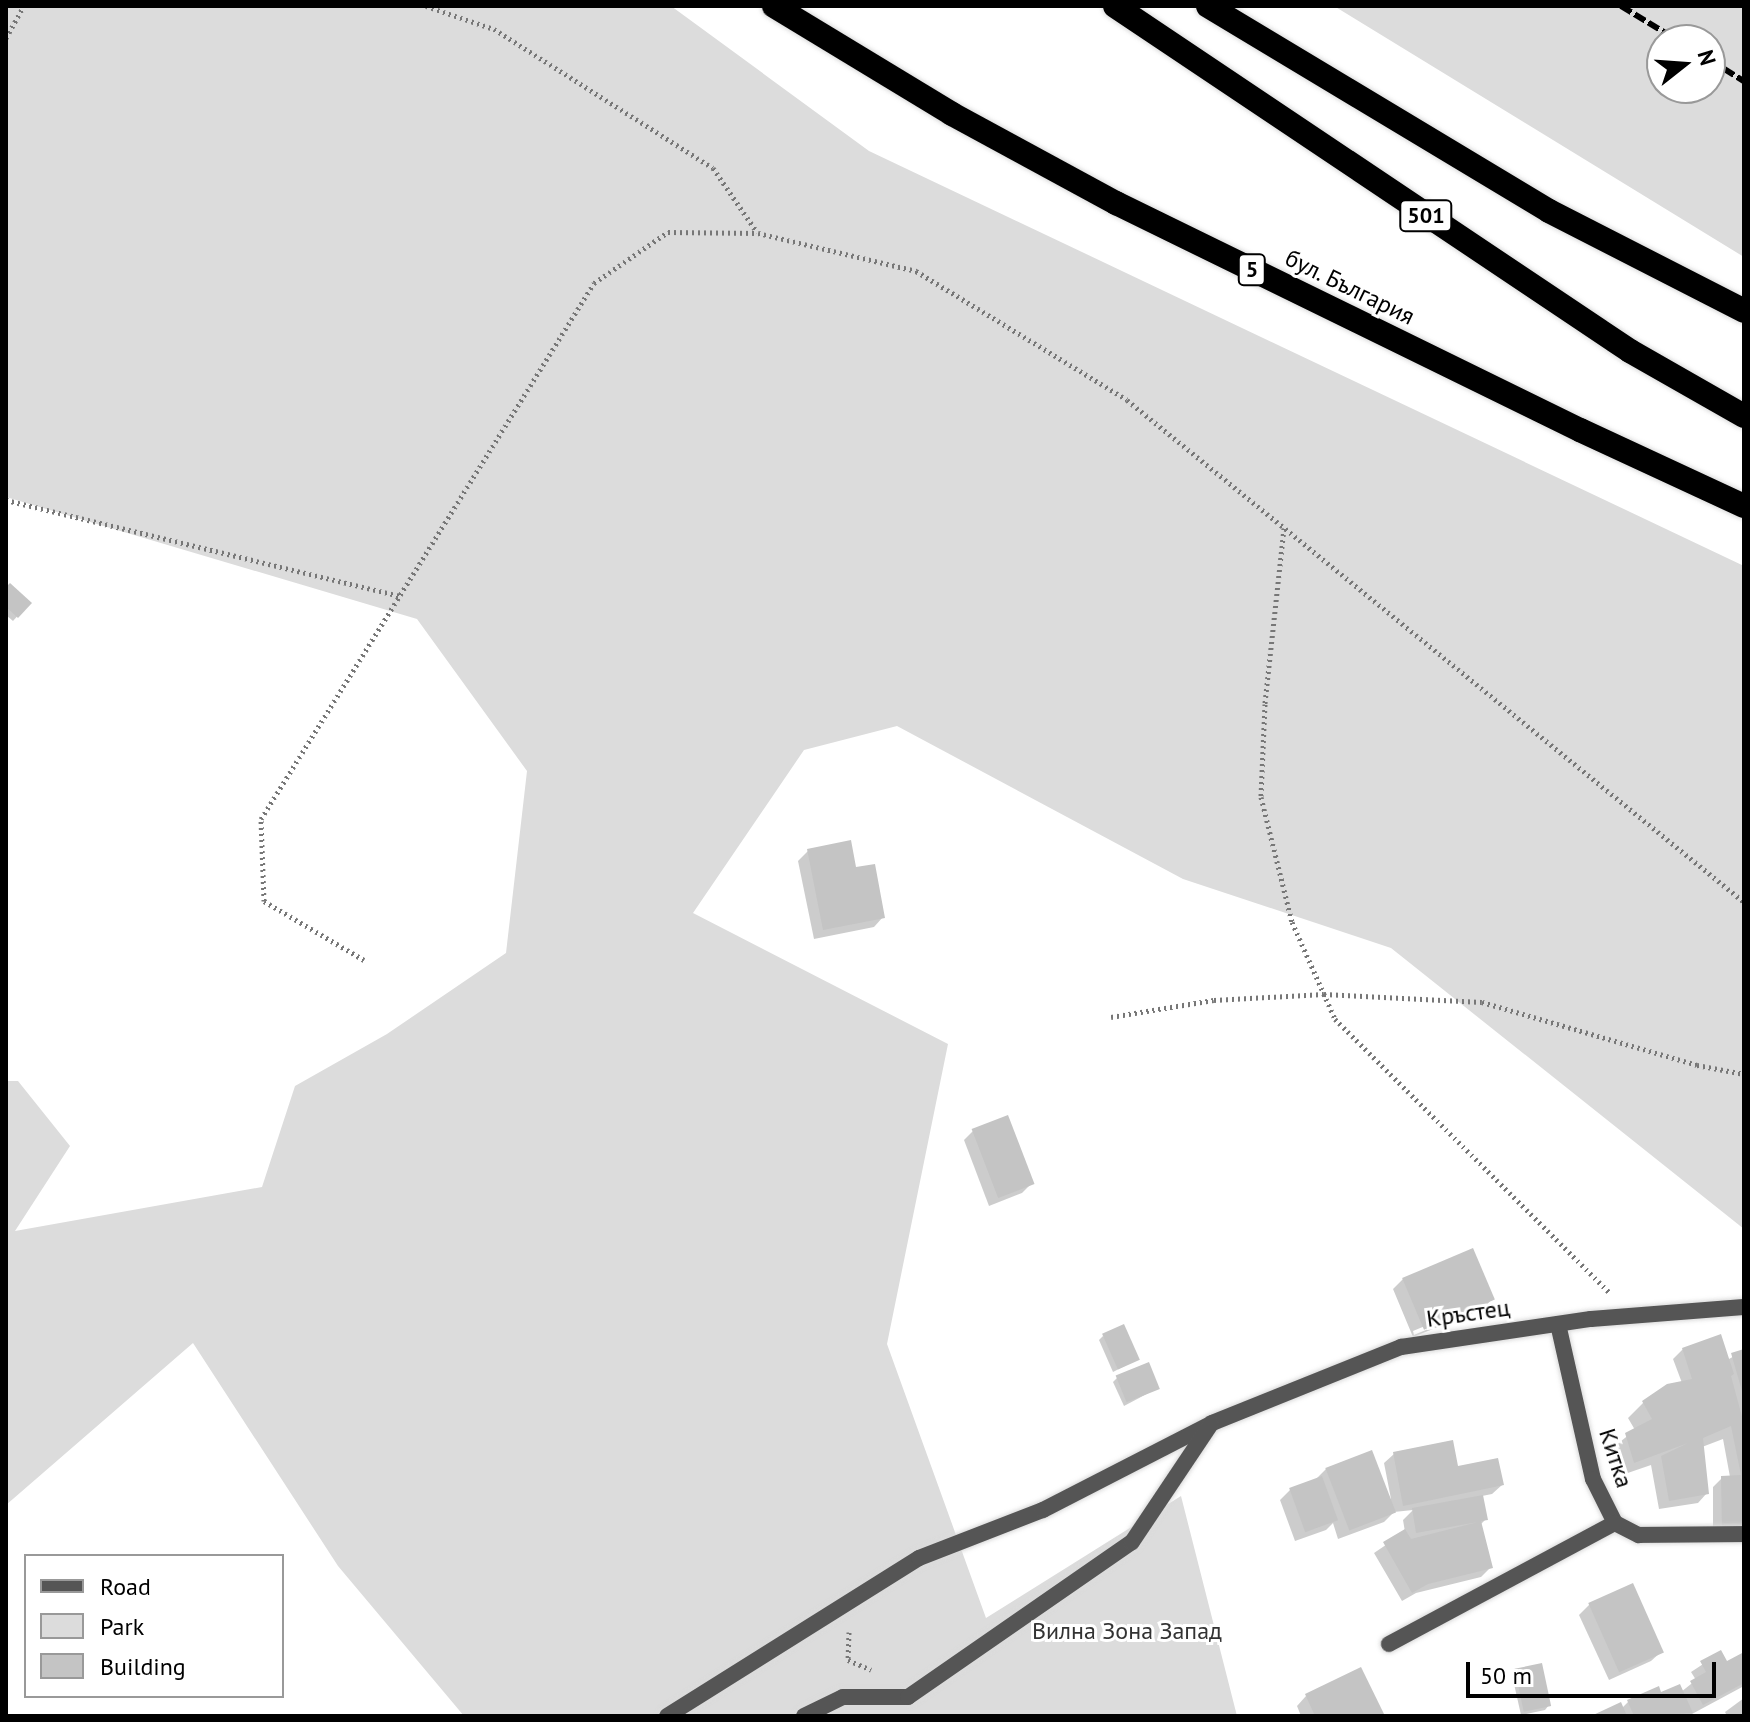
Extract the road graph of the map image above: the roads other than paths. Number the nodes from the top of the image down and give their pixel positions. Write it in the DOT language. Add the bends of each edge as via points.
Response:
graph roads {
  1 [pos="774,6"];
  2 [pos="1115,6"];
  3 [pos="1208,6"];
  4 [pos="1744,311"];
  5 [pos="1744,416"];
  6 [pos="1744,506"];
  7 [pos="1744,1307"];
  8 [pos="1558,1324"];
  9 [pos="1212,1423"];
  10 [pos="1615,1523"];
  11 [pos="1744,1534"];
  12 [pos="1389,1644"];
  13 [pos="667,1716"];
  14 [pos="804,1716"];
  1 -- 6 [label="highway, бул. България / 5" via="952,114 1116,203"];
  2 -- 5 [label="highway, 501" via="1630,351"];
  3 -- 4 [label="highway" via="1549,211"];
  7 -- 8 [label="street, Кръстец"];
  8 -- 9 [label="street, Кръстец" via="1401,1347"];
  8 -- 10 [label="street, Китка" via="1593,1479"];
  9 -- 13 [label="street, Кръстец" via="1043,1510 919,1558"];
  9 -- 14 [label="street" via="1132,1542 908,1697 843,1697"];
  10 -- 11 [label="street, Китка" via="1639,1535"];
  10 -- 12 [label="street"];
}
